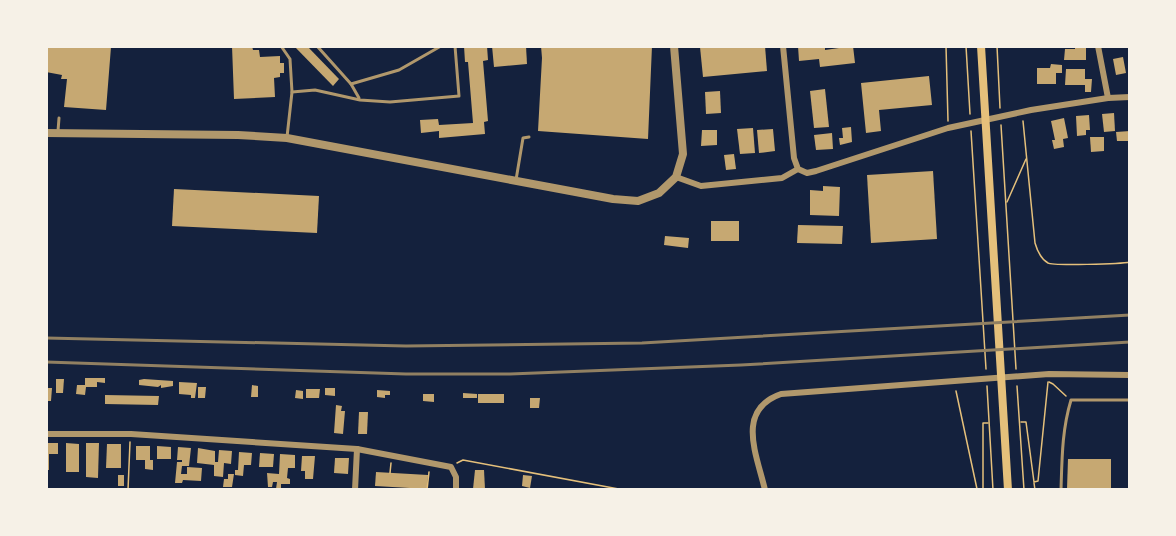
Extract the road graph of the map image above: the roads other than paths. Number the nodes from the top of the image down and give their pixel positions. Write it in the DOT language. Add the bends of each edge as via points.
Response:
graph roads {
  1 [pos="280,46"];
  2 [pos="317,46"];
  3 [pos="441,46"];
  4 [pos="455,46"];
  5 [pos="674,46"];
  6 [pos="783,46"];
  7 [pos="981,46"];
  8 [pos="1098,46"];
  9 [pos="351,84"];
  10 [pos="292,92"];
  11 [pos="1130,97"];
  12 [pos="1108,98"];
  13 [pos="360,100"];
  14 [pos="59,118"];
  15 [pos="46,133"];
  16 [pos="58,134"];
  17 [pos="529,137"];
  18 [pos="287,138"];
  19 [pos="798,169"];
  20 [pos="676,177"];
  21 [pos="516,180"];
  22 [pos="1130,375"];
  23 [pos="1130,400"];
  24 [pos="46,434"];
  25 [pos="357,449"];
  26 [pos="355,489"];
  27 [pos="456,489"];
  28 [pos="765,489"];
  29 [pos="1008,489"];
  30 [pos="1061,489"];
  1 -- 10 [label="lane" via="290,59"];
  2 -- 9 [label="lane"];
  3 -- 9 [label="lane" via="399,70"];
  4 -- 13 [label="lane" via="459,96 390,102"];
  5 -- 20 [label="street" via="683,154"];
  6 -- 19 [label="street"];
  7 -- 29 [label="main road"];
  8 -- 12 [label="street"];
  9 -- 13 [label="lane"];
  10 -- 13 [label="lane" via="315,90"];
  10 -- 18 [label="lane"];
  11 -- 12 [label="street"];
  12 -- 19 [label="street" via="1022,111 948,128 816,171"];
  14 -- 16 [label="lane"];
  15 -- 16 [label="street"];
  16 -- 18 [label="street"];
  17 -- 21 [label="lane" via="523,138"];
  18 -- 21 [label="street"];
  19 -- 20 [label="street" via="782,178 701,186"];
  20 -- 21 [label="street" via="659,193 638,201"];
  22 -- 28 [label="street" via="1049,374 772,397 759,408 752,424"];
  23 -- 30 [label="lane" via="1071,400 1062,447"];
  24 -- 25 [label="street" via="131,434"];
  25 -- 26 [label="street"];
  25 -- 27 [label="street" via="451,467"];
}
